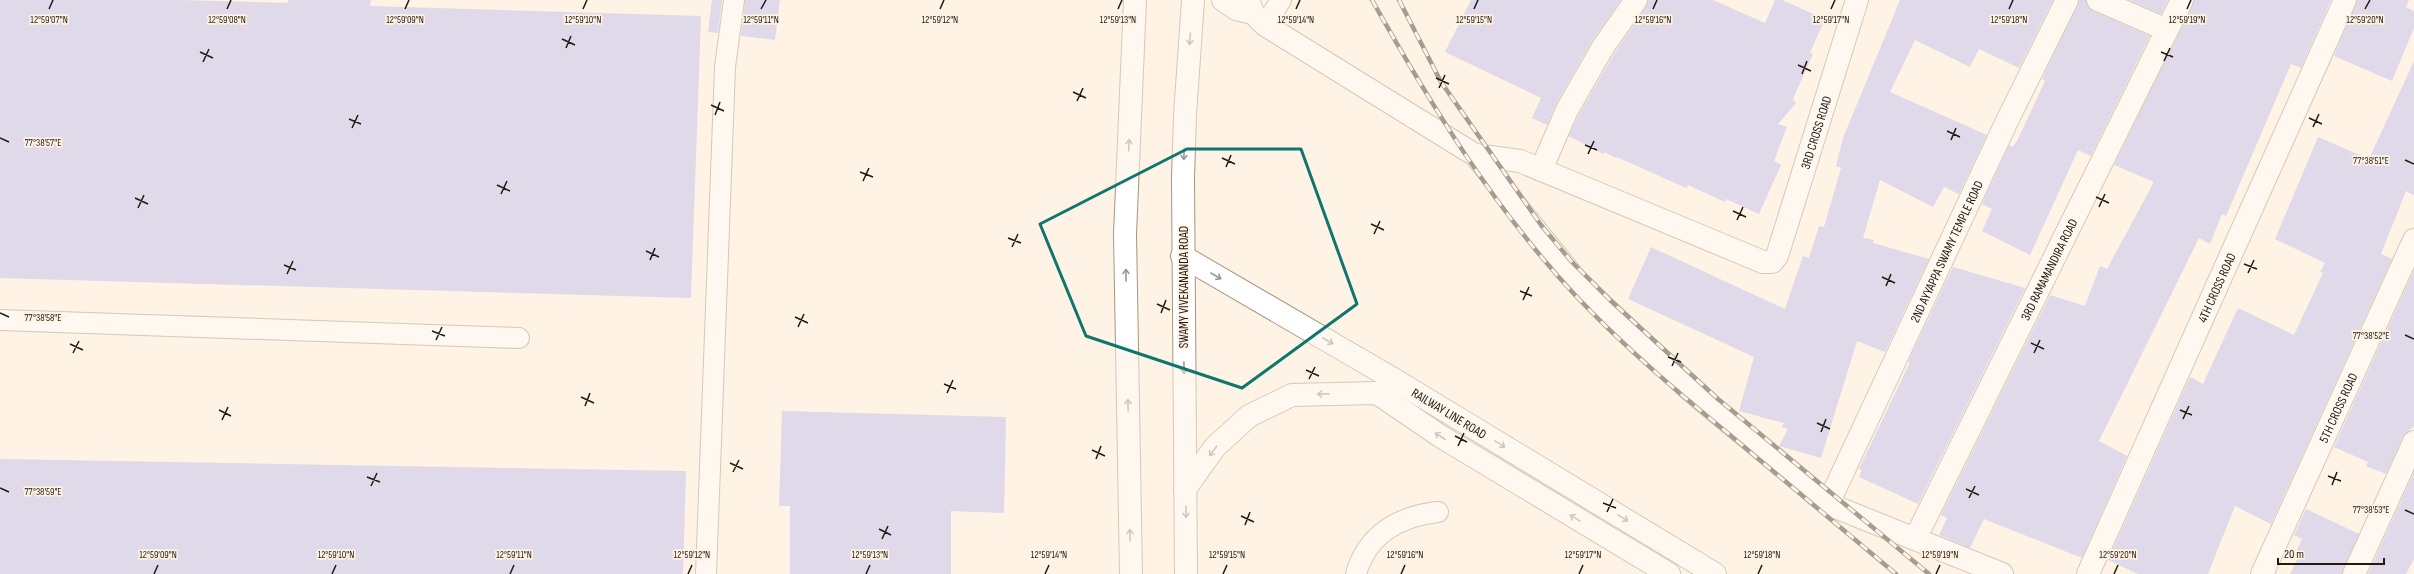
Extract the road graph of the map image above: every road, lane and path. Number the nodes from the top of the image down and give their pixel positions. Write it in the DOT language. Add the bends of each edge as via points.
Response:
graph roads {
  1 [pos="734,0"];
  2 [pos="1135,0"];
  3 [pos="1193,0"];
  4 [pos="1223,0"];
  5 [pos="1281,0"];
  6 [pos="1636,0"];
  7 [pos="1857,0"];
  8 [pos="2067,0"];
  9 [pos="2098,0"];
  10 [pos="2182,0"];
  11 [pos="2344,0"];
  12 [pos="1257,9"];
  13 [pos="2167,30"];
  14 [pos="1475,155"];
  15 [pos="1541,170"];
  16 [pos="2414,240"];
  17 [pos="1182,256"];
  18 [pos="0,320"];
  19 [pos="519,338"];
  20 [pos="2414,442"];
  21 [pos="1185,490"];
  22 [pos="1828,504"];
  23 [pos="1438,512"];
  24 [pos="1915,539"];
  25 [pos="706,574"];
  26 [pos="1130,574"];
  27 [pos="1186,574"];
  28 [pos="1356,574"];
  29 [pos="1669,574"];
  30 [pos="1715,574"];
  31 [pos="2002,574"];
  32 [pos="2088,574"];
  33 [pos="2262,574"];
  34 [pos="2354,574"];
  1 -- 25 [label="lane" via="726,67"];
  26 -- 2 [label="street, one-way" via="1125,234"];
  3 -- 17 [label="street, SWAMY VIVEKANANDA ROAD, one-way" via="1185,115"];
  4 -- 12 [label="street" via="1236,9"];
  5 -- 12 [label="lane"];
  6 -- 15 [label="street" via="1603,47 1567,110"];
  7 -- 15 [label="street, 3RD CROSS ROAD" via="1772,262 1763,262"];
  8 -- 22 [label="street, 2ND AYYAPPA SWAMY TEMPLE ROAD" via="2007,121"];
  9 -- 13 [label="street"];
  10 -- 13 [label="street, 3RD RAMAMANDIRA ROAD"];
  11 -- 32 [label="street, 4TH CROSS ROAD"];
  12 -- 14 [label="street"];
  13 -- 24 [label="street, 3RD RAMAMANDIRA ROAD"];
  14 -- 15 [label="street" via="1520,161"];
  14 -- 22 [label="street" via="1576,280 1691,391"];
  16 -- 33 [label="street, 5TH CROSS ROAD"];
  17 -- 21 [label="street, SWAMY VIVEKANANDA ROAD, one-way"];
  17 -- 30 [label="street, RAILWAY LINE ROAD, one-way" via="1395,380"];
  18 -- 19 [label="lane"];
  20 -- 34 [label="street"];
  21 -- 27 [label="street, SWAMY VIVEKANANDA ROAD, one-way"];
  29 -- 21 [label="street, one-way" via="1440,436 1377,393 1292,395 1286,398 1243,422 1215,447"];
  22 -- 24 [label="street"];
  23 -- 28 [label="lane" via="1415,515 1378,536 1359,564"];
  24 -- 31 [label="street"];
}
